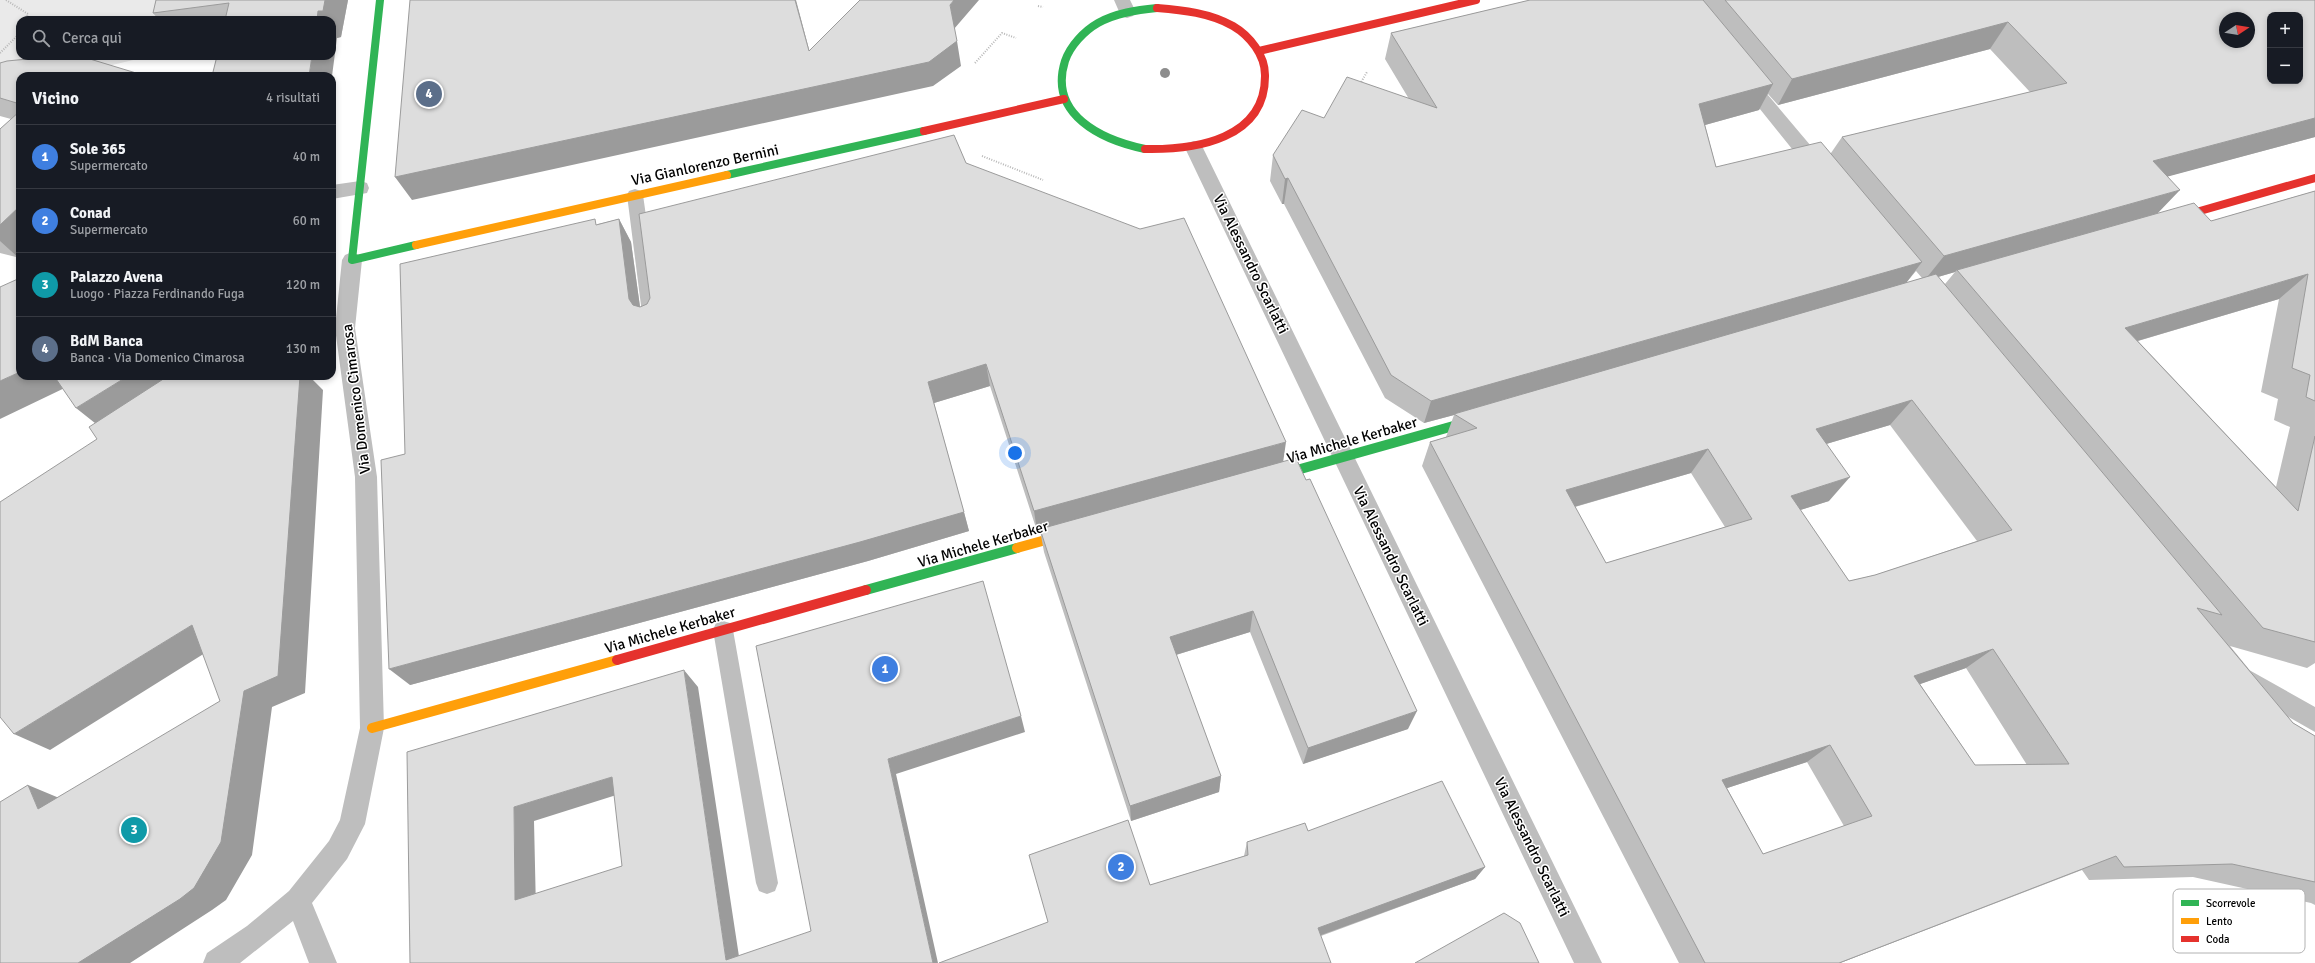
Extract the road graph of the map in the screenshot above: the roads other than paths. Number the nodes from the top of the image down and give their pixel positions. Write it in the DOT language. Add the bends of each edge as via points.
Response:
graph roads {
  1 [pos="380,0"];
  2 [pos="1476,0"];
  3 [pos="1124,6"];
  4 [pos="1259,51"];
  5 [pos="1734,66"];
  6 [pos="1064,99"];
  7 [pos="1194,148"];
  8 [pos="2315,178"];
  9 [pos="1834,187"];
  10 [pos="360,188"];
  11 [pos="336,191"];
  12 [pos="635,195"];
  13 [pos="2163,221"];
  14 [pos="352,260"];
  15 [pos="652,321"];
  16 [pos="339,331"];
  17 [pos="1491,415"];
  18 [pos="1343,457"];
  19 [pos="1262,480"];
  20 [pos="1079,531"];
  21 [pos="723,630"];
  22 [pos="2226,662"];
  23 [pos="2315,720"];
  24 [pos="372,728"];
  25 [pos="767,883"];
  26 [pos="298,900"];
  27 [pos="217,963"];
  28 [pos="323,963"];
  29 [pos="1588,963"];
  1 -- 10 [label="street, Via Domenico Cimarosa"];
  2 -- 4 [label="street"];
  3 -- 4 [label="street" via="1188,10 1216,17 1242,32"];
  3 -- 6 [label="street" via="1077,40 1063,62 1061,83"];
  4 -- 7 [label="street" via="1266,74 1264,97 1250,118 1226,136"];
  5 -- 9 [label="street"];
  6 -- 7 [label="street" via="1073,115 1091,130 1121,144 1158,151"];
  6 -- 12 [label="street, Via Gianlorenzo Bernini"];
  7 -- 18 [label="street, Via Alessandro Scarlatti"];
  8 -- 13 [label="street"];
  10 -- 11 [label="street"];
  10 -- 14 [label="street, Via Domenico Cimarosa"];
  12 -- 14 [label="street, Via Gianlorenzo Bernini"];
  12 -- 15 [label="lane"];
  14 -- 16 [label="street, Via Domenico Cimarosa"];
  16 -- 24 [label="street, Via Domenico Cimarosa" via="366,477"];
  17 -- 18 [label="street, Via Michele Kerbaker"];
  18 -- 19 [label="street, Via Michele Kerbaker"];
  18 -- 29 [label="street, Via Alessandro Scarlatti"];
  20 -- 21 [label="street, Via Michele Kerbaker"];
  21 -- 24 [label="street, Via Michele Kerbaker"];
  21 -- 25 [label="lane"];
  22 -- 23 [label="street" via="2236,674"];
  24 -- 26 [label="street, Via Domenico Cimarosa" via="352,824 338,850"];
  26 -- 27 [label="street, Via Domenico Cimarosa"];
  26 -- 28 [label="street"];
}
